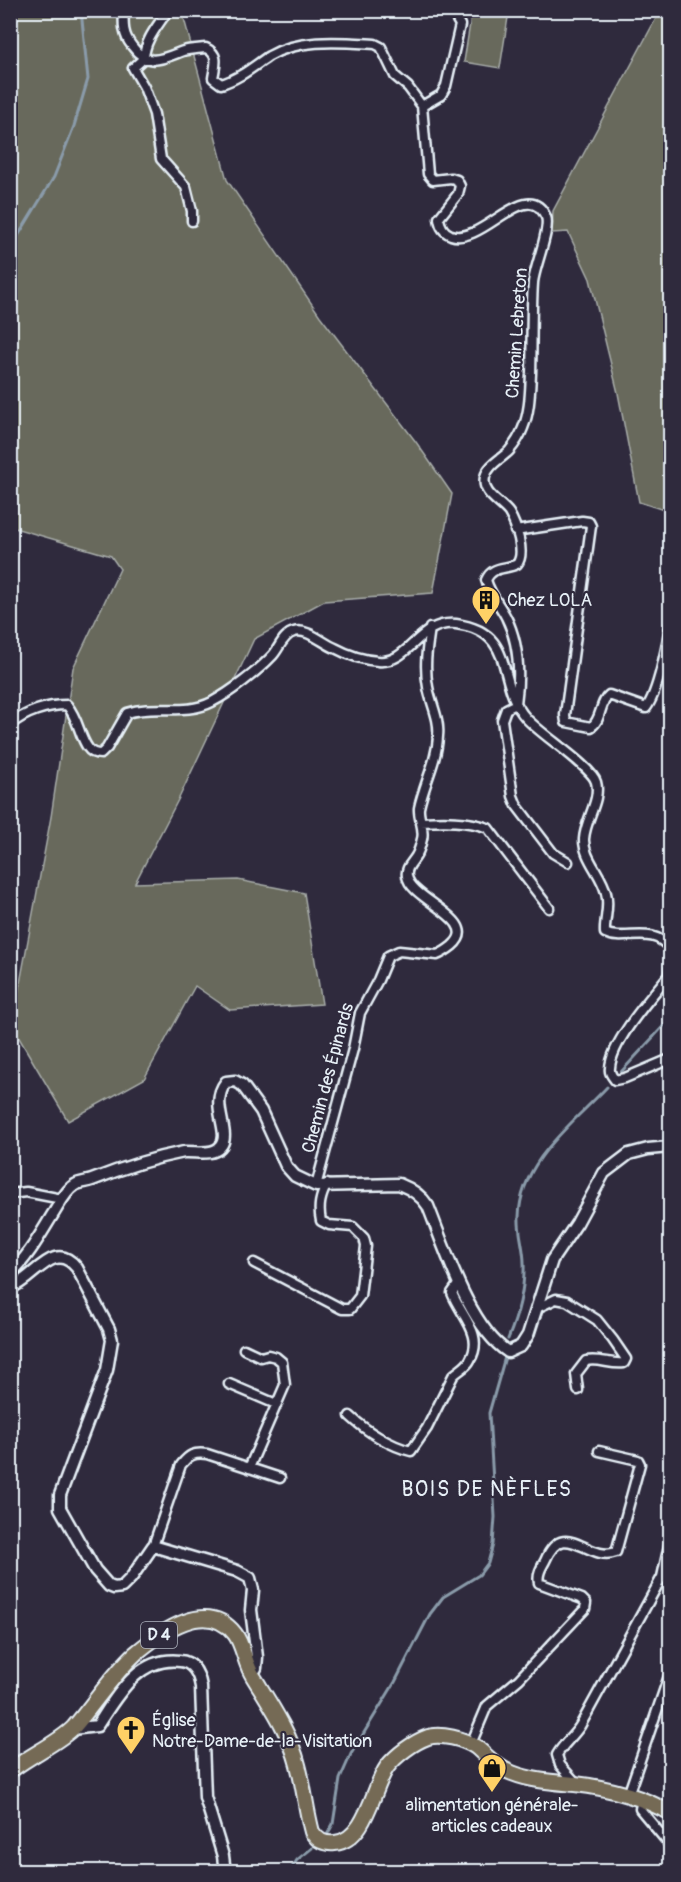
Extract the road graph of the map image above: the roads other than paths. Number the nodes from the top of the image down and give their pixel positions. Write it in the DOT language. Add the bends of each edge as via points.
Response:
graph roads {
  1 [pos="124,10"];
  2 [pos="168,10"];
  3 [pos="457,10"];
  4 [pos="144,58"];
  5 [pos="422,106"];
  6 [pos="192,220"];
  7 [pos="516,531"];
  8 [pos="670,626"];
  9 [pos="430,628"];
  10 [pos="516,704"];
  11 [pos="10,725"];
  12 [pos="421,822"];
  13 [pos="568,862"];
  14 [pos="549,908"];
  15 [pos="670,949"];
  16 [pos="670,968"];
  17 [pos="670,1059"];
  18 [pos="670,1147"];
  19 [pos="321,1185"];
  20 [pos="10,1194"];
  21 [pos="62,1199"];
  22 [pos="254,1263"];
  23 [pos="10,1274"];
  24 [pos="459,1283"];
  25 [pos="10,1288"];
  26 [pos="537,1308"];
  27 [pos="244,1349"];
  28 [pos="229,1384"];
  29 [pos="578,1390"];
  30 [pos="276,1404"];
  31 [pos="351,1416"];
  32 [pos="599,1450"];
  33 [pos="249,1468"];
  34 [pos="280,1478"];
  35 [pos="670,1541"];
  36 [pos="153,1546"];
  37 [pos="666,1579"];
  38 [pos="670,1672"];
  39 [pos="252,1674"];
  40 [pos="72,1729"];
  41 [pos="471,1744"];
  42 [pos="10,1768"];
  43 [pos="577,1784"];
  44 [pos="628,1795"];
  45 [pos="642,1799"];
  46 [pos="670,1813"];
  47 [pos="670,1845"];
  48 [pos="225,1872"];
  1 -- 4 [label="street" via="123,30"];
  2 -- 4 [label="street" via="148,39"];
  3 -- 5 [label="street" via="460,25 446,86 441,95"];
  4 -- 5 [label="street" via="158,60 206,48 217,59 213,78 221,84 291,47 326,42 375,44 381,47 395,76"];
  4 -- 6 [label="street" via="133,68 154,114 161,159 186,187"];
  5 -- 7 [label="street, Chemin Lebreton" via="428,174 433,180 457,180 460,186 439,218 440,227 449,235 472,235 508,210 528,204 536,206 547,220 533,281 530,403 519,437 488,469 484,479 486,489 509,513"];
  7 -- 8 [label="street" via="582,521 591,526 566,722 591,727 596,724 609,695 646,708 654,692"];
  7 -- 10 [label="street, Chemin Lebreton" via="522,559 513,566 497,568 486,580 514,637"];
  9 -- 10 [label="street" via="456,624 484,632 501,652"];
  9 -- 11 [label="street" via="395,660 385,661 355,657 304,632 293,632 272,656 211,702 195,708 127,712 101,754 88,749 67,705 33,712"];
  9 -- 12 [label="street, Chemin des Épinards" via="426,670 439,735 419,811"];
  10 -- 13 [label="street" via="506,708 502,720 513,796 553,854"];
  10 -- 15 [label="street" via="526,718 587,768 596,780 597,791 584,841 606,891 605,933 612,937 646,936 661,940"];
  12 -- 14 [label="street" via="488,828"];
  12 -- 19 [label="street, Chemin des Épinards" via="423,835 406,875 410,888 449,915 461,934 443,954 399,951 388,956 360,1013"];
  16 -- 17 [label="street" via="669,975 617,1046 610,1074 615,1080 625,1078"];
  18 -- 26 [label="street" via="629,1154 604,1173 552,1260"];
  19 -- 21 [label="street" via="295,1176 286,1166 261,1111 235,1081 226,1082 221,1089 219,1110 224,1134 218,1149 186,1152 114,1171 74,1185"];
  19 -- 22 [label="street" via="321,1221 354,1227 364,1238 360,1296 356,1303 350,1309 342,1309"];
  19 -- 24 [label="street" via="391,1183 411,1188 428,1206"];
  20 -- 21 [label="street" via="26,1192"];
  21 -- 23 [label="street" via="29,1253"];
  24 -- 26 [label="street" via="490,1336 508,1352 521,1346"];
  24 -- 31 [label="street" via="452,1293 471,1326 474,1350 471,1359 453,1377 411,1451 403,1450"];
  25 -- 36 [label="street" via="61,1256 77,1268 110,1329 112,1340 107,1370 60,1495 60,1508 108,1586 122,1587"];
  26 -- 29 [label="street" via="556,1299 567,1301 597,1320 626,1359 615,1364 586,1361 576,1374"];
  27 -- 30 [label="street" via="282,1362 285,1385"];
  28 -- 30 [label="street"];
  30 -- 33 [label="street"];
  32 -- 41 [label="street" via="638,1460 640,1464 616,1552 609,1555 564,1540 549,1549 537,1577 539,1583 582,1599 585,1609 519,1679 487,1706"];
  33 -- 34 [label="street"];
  33 -- 36 [label="street" via="196,1452 188,1457 181,1465"];
  35 -- 37 [label="street"];
  36 -- 39 [label="street" via="249,1578 254,1590 251,1610 257,1657"];
  37 -- 43 [label="street" via="580,1726 557,1755 560,1765"];
  38 -- 44 [label="street"];
  39 -- 40 [label="main road, D 4" via="237,1636 226,1624 197,1618 185,1621 135,1654"];
  39 -- 41 [label="main road, D 4" via="288,1736 312,1832 318,1841 329,1844 349,1836 365,1817 387,1767 410,1747 429,1737 446,1736"];
  40 -- 42 [label="main road, D 4"];
  40 -- 48 [label="street" via="97,1726 136,1674 155,1663 184,1661 194,1667 201,1687 205,1797"];
  41 -- 43 [label="main road, D 4" via="500,1769 526,1779"];
  43 -- 44 [label="main road, D 4"];
  44 -- 45 [label="main road, D 4"];
  45 -- 46 [label="main road, D 4"];
  45 -- 47 [label="street" via="640,1809"];
}
